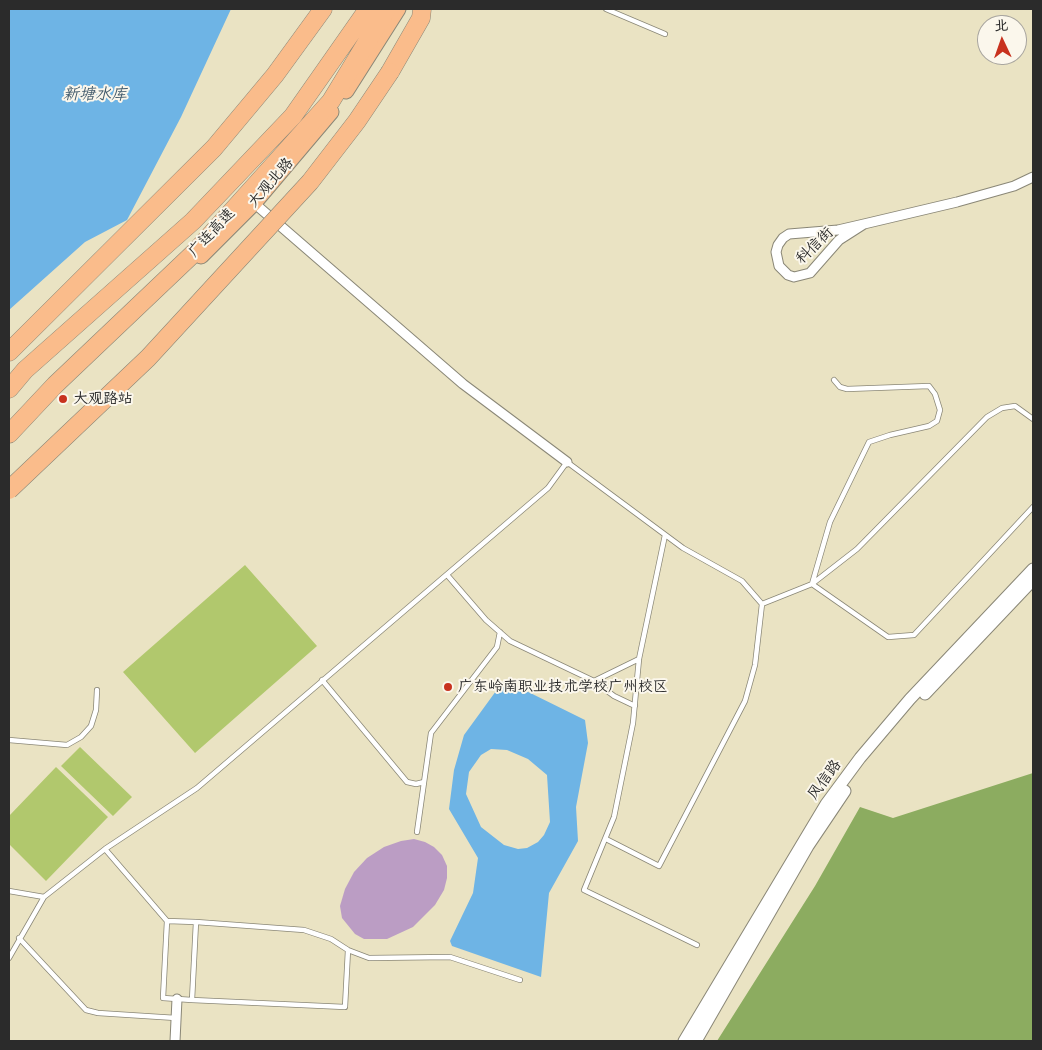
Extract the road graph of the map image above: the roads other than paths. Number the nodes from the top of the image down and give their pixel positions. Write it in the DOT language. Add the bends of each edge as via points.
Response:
graph roads {
  1 [pos="323,9"];
  2 [pos="360,9"];
  3 [pos="368,9"];
  4 [pos="387,9"];
  5 [pos="398,9"];
  6 [pos="422,9"];
  7 [pos="606,9"];
  8 [pos="665,34"];
  9 [pos="1033,177"];
  10 [pos="254,203"];
  11 [pos="864,224"];
  12 [pos="9,352"];
  13 [pos="9,380"];
  14 [pos="834,380"];
  15 [pos="9,389"];
  16 [pos="1033,419"];
  17 [pos="9,434"];
  18 [pos="9,440"];
  19 [pos="567,462"];
  20 [pos="9,490"];
  21 [pos="1033,507"];
  22 [pos="665,535"];
  23 [pos="1033,568"];
  24 [pos="448,576"];
  25 [pos="1033,580"];
  26 [pos="812,584"];
  27 [pos="762,604"];
  28 [pos="500,632"];
  29 [pos="639,659"];
  30 [pos="322,680"];
  31 [pos="594,681"];
  32 [pos="97,690"];
  33 [pos="635,706"];
  34 [pos="9,740"];
  35 [pos="424,782"];
  36 [pos="417,832"];
  37 [pos="606,839"];
  38 [pos="105,849"];
  39 [pos="9,891"];
  40 [pos="44,898"];
  41 [pos="167,921"];
  42 [pos="196,922"];
  43 [pos="19,938"];
  44 [pos="697,945"];
  45 [pos="348,950"];
  46 [pos="9,958"];
  47 [pos="520,980"];
  48 [pos="177,999"];
  49 [pos="192,1000"];
  50 [pos="176,1018"];
  51 [pos="175,1041"];
  52 [pos="684,1041"];
  53 [pos="696,1041"];
  1 -- 12 [label="highway" via="275,75 214,148"];
  2 -- 13 [label="main road" via="294,102 219,186"];
  3 -- 15 [label="highway, 广连高速" via="293,116 193,220 25,370"];
  4 -- 17 [label="highway, 广连高速" via="331,101 196,251 55,385"];
  5 -- 10 [label="main road, 大观北路" via="339,102"];
  6 -- 20 [label="highway, bridge" via="421,18 390,72 310,182 148,358"];
  7 -- 8 [label="lane"];
  9 -- 11 [label="street, 科信街" via="1014,186 957,202"];
  10 -- 18 [label="main road, 大观北路"];
  10 -- 19 [label="street" via="463,384"];
  11 -- 11 [label="street, 科信街" via="838,230 789,234 778,245 779,266 794,277 810,274 839,240"];
  14 -- 26 [label="lane" via="847,389 929,386 940,410 937,421 929,426 869,442 830,522"];
  16 -- 26 [label="lane" via="1016,406 1002,408 987,416 858,549"];
  19 -- 22 [label="lane"];
  19 -- 24 [label="lane" via="548,488"];
  21 -- 26 [label="lane" via="914,635 888,637"];
  22 -- 27 [label="lane" via="742,581"];
  22 -- 29 [label="lane"];
  23 -- 52 [label="street, 风信路" via="910,699 826,804"];
  24 -- 28 [label="lane"];
  24 -- 30 [label="lane"];
  25 -- 53 [label="street, 风信路" via="911,708 845,791 808,846"];
  26 -- 27 [label="lane"];
  27 -- 37 [label="lane" via="755,665 745,701 660,866"];
  28 -- 31 [label="lane" via="510,641"];
  28 -- 35 [label="lane" via="497,647 431,733"];
  29 -- 31 [label="lane"];
  29 -- 33 [label="lane"];
  30 -- 35 [label="lane" via="407,782"];
  30 -- 38 [label="lane" via="197,788"];
  31 -- 33 [label="lane"];
  32 -- 34 [label="lane" via="91,726 81,738 67,745"];
  33 -- 37 [label="lane" via="614,817"];
  35 -- 36 [label="lane"];
  37 -- 44 [label="lane" via="584,890"];
  38 -- 40 [label="lane"];
  38 -- 41 [label="lane"];
  39 -- 40 [label="lane"];
  40 -- 43 [label="lane"];
  41 -- 42 [label="lane"];
  41 -- 48 [label="lane" via="163,998"];
  42 -- 45 [label="lane" via="304,930 331,939"];
  42 -- 49 [label="lane"];
  43 -- 46 [label="lane"];
  43 -- 50 [label="lane" via="86,1010"];
  45 -- 47 [label="lane" via="369,958 450,957"];
  45 -- 49 [label="lane" via="345,1007"];
  48 -- 49 [label="lane"];
  48 -- 50 [label="street"];
  50 -- 51 [label="street"];
}
